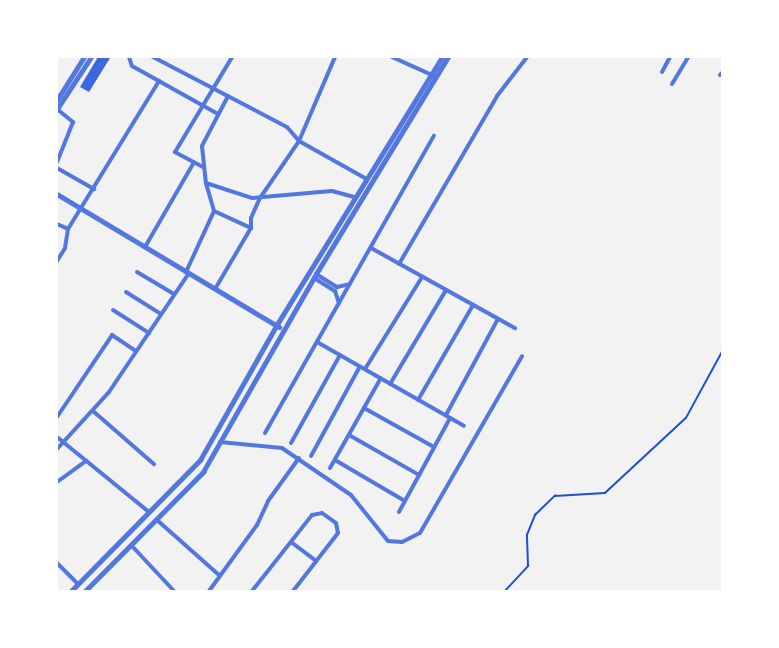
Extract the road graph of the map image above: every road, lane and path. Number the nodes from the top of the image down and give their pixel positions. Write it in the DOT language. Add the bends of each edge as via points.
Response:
graph roads {
  1 [pos="84,57"];
  2 [pos="91,57"];
  3 [pos="129,57"];
  4 [pos="153,57"];
  5 [pos="232,57"];
  6 [pos="335,57"];
  7 [pos="392,57"];
  8 [pos="442,57"];
  9 [pos="448,57"];
  10 [pos="527,57"];
  11 [pos="670,57"];
  12 [pos="688,57"];
  13 [pos="662,72"];
  14 [pos="432,75"];
  15 [pos="159,81"];
  16 [pos="672,84"];
  17 [pos="213,89"];
  18 [pos="228,96"];
  19 [pos="57,100"];
  20 [pos="205,106"];
  21 [pos="57,109"];
  22 [pos="218,114"];
  23 [pos="434,136"];
  24 [pos="299,141"];
  25 [pos="57,162"];
  26 [pos="194,162"];
  27 [pos="204,167"];
  28 [pos="57,168"];
  29 [pos="365,178"];
  30 [pos="206,183"];
  31 [pos="94,189"];
  32 [pos="57,194"];
  33 [pos="354,197"];
  34 [pos="260,198"];
  35 [pos="81,208"];
  36 [pos="214,211"];
  37 [pos="57,224"];
  38 [pos="251,228"];
  39 [pos="68,229"];
  40 [pos="146,247"];
  41 [pos="371,248"];
  42 [pos="57,261"];
  43 [pos="399,264"];
  44 [pos="138,272"];
  45 [pos="187,272"];
  46 [pos="315,276"];
  47 [pos="422,277"];
  48 [pos="350,284"];
  49 [pos="215,289"];
  50 [pos="446,290"];
  51 [pos="126,292"];
  52 [pos="174,294"];
  53 [pos="339,304"];
  54 [pos="473,305"];
  55 [pos="113,310"];
  56 [pos="161,314"];
  57 [pos="498,319"];
  58 [pos="276,326"];
  59 [pos="515,328"];
  60 [pos="284,330"];
  61 [pos="149,333"];
  62 [pos="317,342"];
  63 [pos="136,351"];
  64 [pos="722,352"];
  65 [pos="340,355"];
  66 [pos="522,356"];
  67 [pos="360,366"];
  68 [pos="365,369"];
  69 [pos="381,378"];
  70 [pos="390,384"];
  71 [pos="418,400"];
  72 [pos="364,408"];
  73 [pos="93,411"];
  74 [pos="57,417"];
  75 [pos="448,417"];
  76 [pos="464,426"];
  77 [pos="265,433"];
  78 [pos="349,435"];
  79 [pos="57,437"];
  80 [pos="220,442"];
  81 [pos="65,443"];
  82 [pos="291,443"];
  83 [pos="434,447"];
  84 [pos="57,449"];
  85 [pos="311,456"];
  86 [pos="299,458"];
  87 [pos="335,460"];
  88 [pos="86,461"];
  89 [pos="154,464"];
  90 [pos="330,468"];
  91 [pos="419,475"];
  92 [pos="57,482"];
  93 [pos="405,501"];
  94 [pos="399,512"];
  95 [pos="150,513"];
  96 [pos="157,520"];
  97 [pos="291,542"];
  98 [pos="131,545"];
  99 [pos="316,561"];
  100 [pos="57,563"];
  101 [pos="220,576"];
  102 [pos="78,584"];
  103 [pos="71,591"];
  104 [pos="85,591"];
  105 [pos="174,591"];
  106 [pos="209,591"];
  107 [pos="252,591"];
  108 [pos="293,591"];
  109 [pos="505,591"];
  1 -- 19 [label="street"];
  2 -- 21 [label="street"];
  3 -- 15 [label="street" via="132,66"];
  4 -- 17 [label="street"];
  5 -- 17 [label="street"];
  6 -- 24 [label="street"];
  7 -- 14 [label="street"];
  8 -- 14 [label="street"];
  9 -- 14 [label="street"];
  10 -- 43 [label="street" via="497,96"];
  11 -- 13 [label="street"];
  12 -- 16 [label="street"];
  14 -- 29 [label="street"];
  14 -- 46 [label="street"];
  15 -- 20 [label="street"];
  15 -- 31 [label="street"];
  17 -- 18 [label="street"];
  17 -- 20 [label="street"];
  18 -- 22 [label="street"];
  18 -- 24 [label="street" via="287,127"];
  20 -- 22 [label="street"];
  20 -- 26 [label="street" via="175,152"];
  21 -- 25 [label="street" via="73,122"];
  22 -- 27 [label="street" via="202,146"];
  23 -- 41 [label="street"];
  24 -- 29 [label="street"];
  24 -- 34 [label="street"];
  26 -- 27 [label="street"];
  26 -- 40 [label="street"];
  27 -- 30 [label="street"];
  28 -- 31 [label="street"];
  29 -- 33 [label="street"];
  30 -- 34 [label="street"];
  30 -- 36 [label="street"];
  31 -- 35 [label="street"];
  32 -- 35 [label="street"];
  33 -- 34 [label="street" via="332,191"];
  33 -- 58 [label="street"];
  34 -- 38 [label="street"];
  35 -- 39 [label="street"];
  35 -- 40 [label="street"];
  36 -- 38 [label="street"];
  36 -- 45 [label="street"];
  37 -- 39 [label="street"];
  38 -- 49 [label="street"];
  39 -- 42 [label="street" via="65,248"];
  40 -- 45 [label="street"];
  41 -- 43 [label="street"];
  41 -- 48 [label="street"];
  43 -- 47 [label="street"];
  44 -- 52 [label="street"];
  45 -- 49 [label="street"];
  45 -- 52 [label="street"];
  46 -- 48 [label="street" via="337,287"];
  46 -- 53 [label="street" via="335,291"];
  46 -- 60 [label="street"];
  47 -- 50 [label="street"];
  47 -- 68 [label="street"];
  48 -- 53 [label="street"];
  49 -- 58 [label="street"];
  50 -- 54 [label="street"];
  50 -- 70 [label="street"];
  51 -- 56 [label="street"];
  52 -- 56 [label="street"];
  53 -- 62 [label="street"];
  54 -- 57 [label="street"];
  54 -- 71 [label="street"];
  55 -- 61 [label="street"];
  56 -- 61 [label="street"];
  57 -- 59 [label="street"];
  57 -- 75 [label="street"];
  58 -- 60 [label="street"];
  58 -- 95 [label="street" via="200,460"];
  60 -- 80 [label="street"];
  61 -- 63 [label="street"];
  62 -- 65 [label="street"];
  62 -- 77 [label="street"];
  63 -- 73 [label="street"];
  63 -- 74 [label="street" via="112,335"];
  64 -- 109 [label="path" via="686,418 605,493 555,496 535,515 527,535 528,566"];
  65 -- 67 [label="street"];
  65 -- 82 [label="street"];
  66 -- 86 [label="street" via="420,533 402,542 388,541 351,495"];
  67 -- 68 [label="street"];
  67 -- 85 [label="street"];
  68 -- 69 [label="street"];
  69 -- 70 [label="street"];
  69 -- 72 [label="street"];
  70 -- 71 [label="street"];
  71 -- 75 [label="street"];
  72 -- 78 [label="street"];
  72 -- 83 [label="street"];
  73 -- 81 [label="street"];
  73 -- 89 [label="street"];
  75 -- 76 [label="street"];
  75 -- 83 [label="street"];
  78 -- 87 [label="street"];
  78 -- 91 [label="street"];
  79 -- 81 [label="street"];
  80 -- 86 [label="street" via="261,443 282,448"];
  80 -- 96 [label="street" via="191,487"];
  81 -- 84 [label="street"];
  81 -- 88 [label="street"];
  83 -- 91 [label="street"];
  86 -- 101 [label="street"];
  87 -- 90 [label="street"];
  87 -- 93 [label="street"];
  88 -- 92 [label="street"];
  88 -- 95 [label="street"];
  91 -- 93 [label="street"];
  93 -- 94 [label="street"];
  95 -- 102 [label="street"];
  96 -- 98 [label="street"];
  96 -- 101 [label="street"];
  97 -- 99 [label="street"];
  97 -- 99 [label="street" via="312,515 322,513 336,524 338,533"];
  97 -- 107 [label="street"];
  98 -- 104 [label="street"];
  98 -- 105 [label="street"];
  99 -- 108 [label="street"];
  100 -- 102 [label="street"];
  101 -- 106 [label="street"];
  102 -- 103 [label="street"];
}
